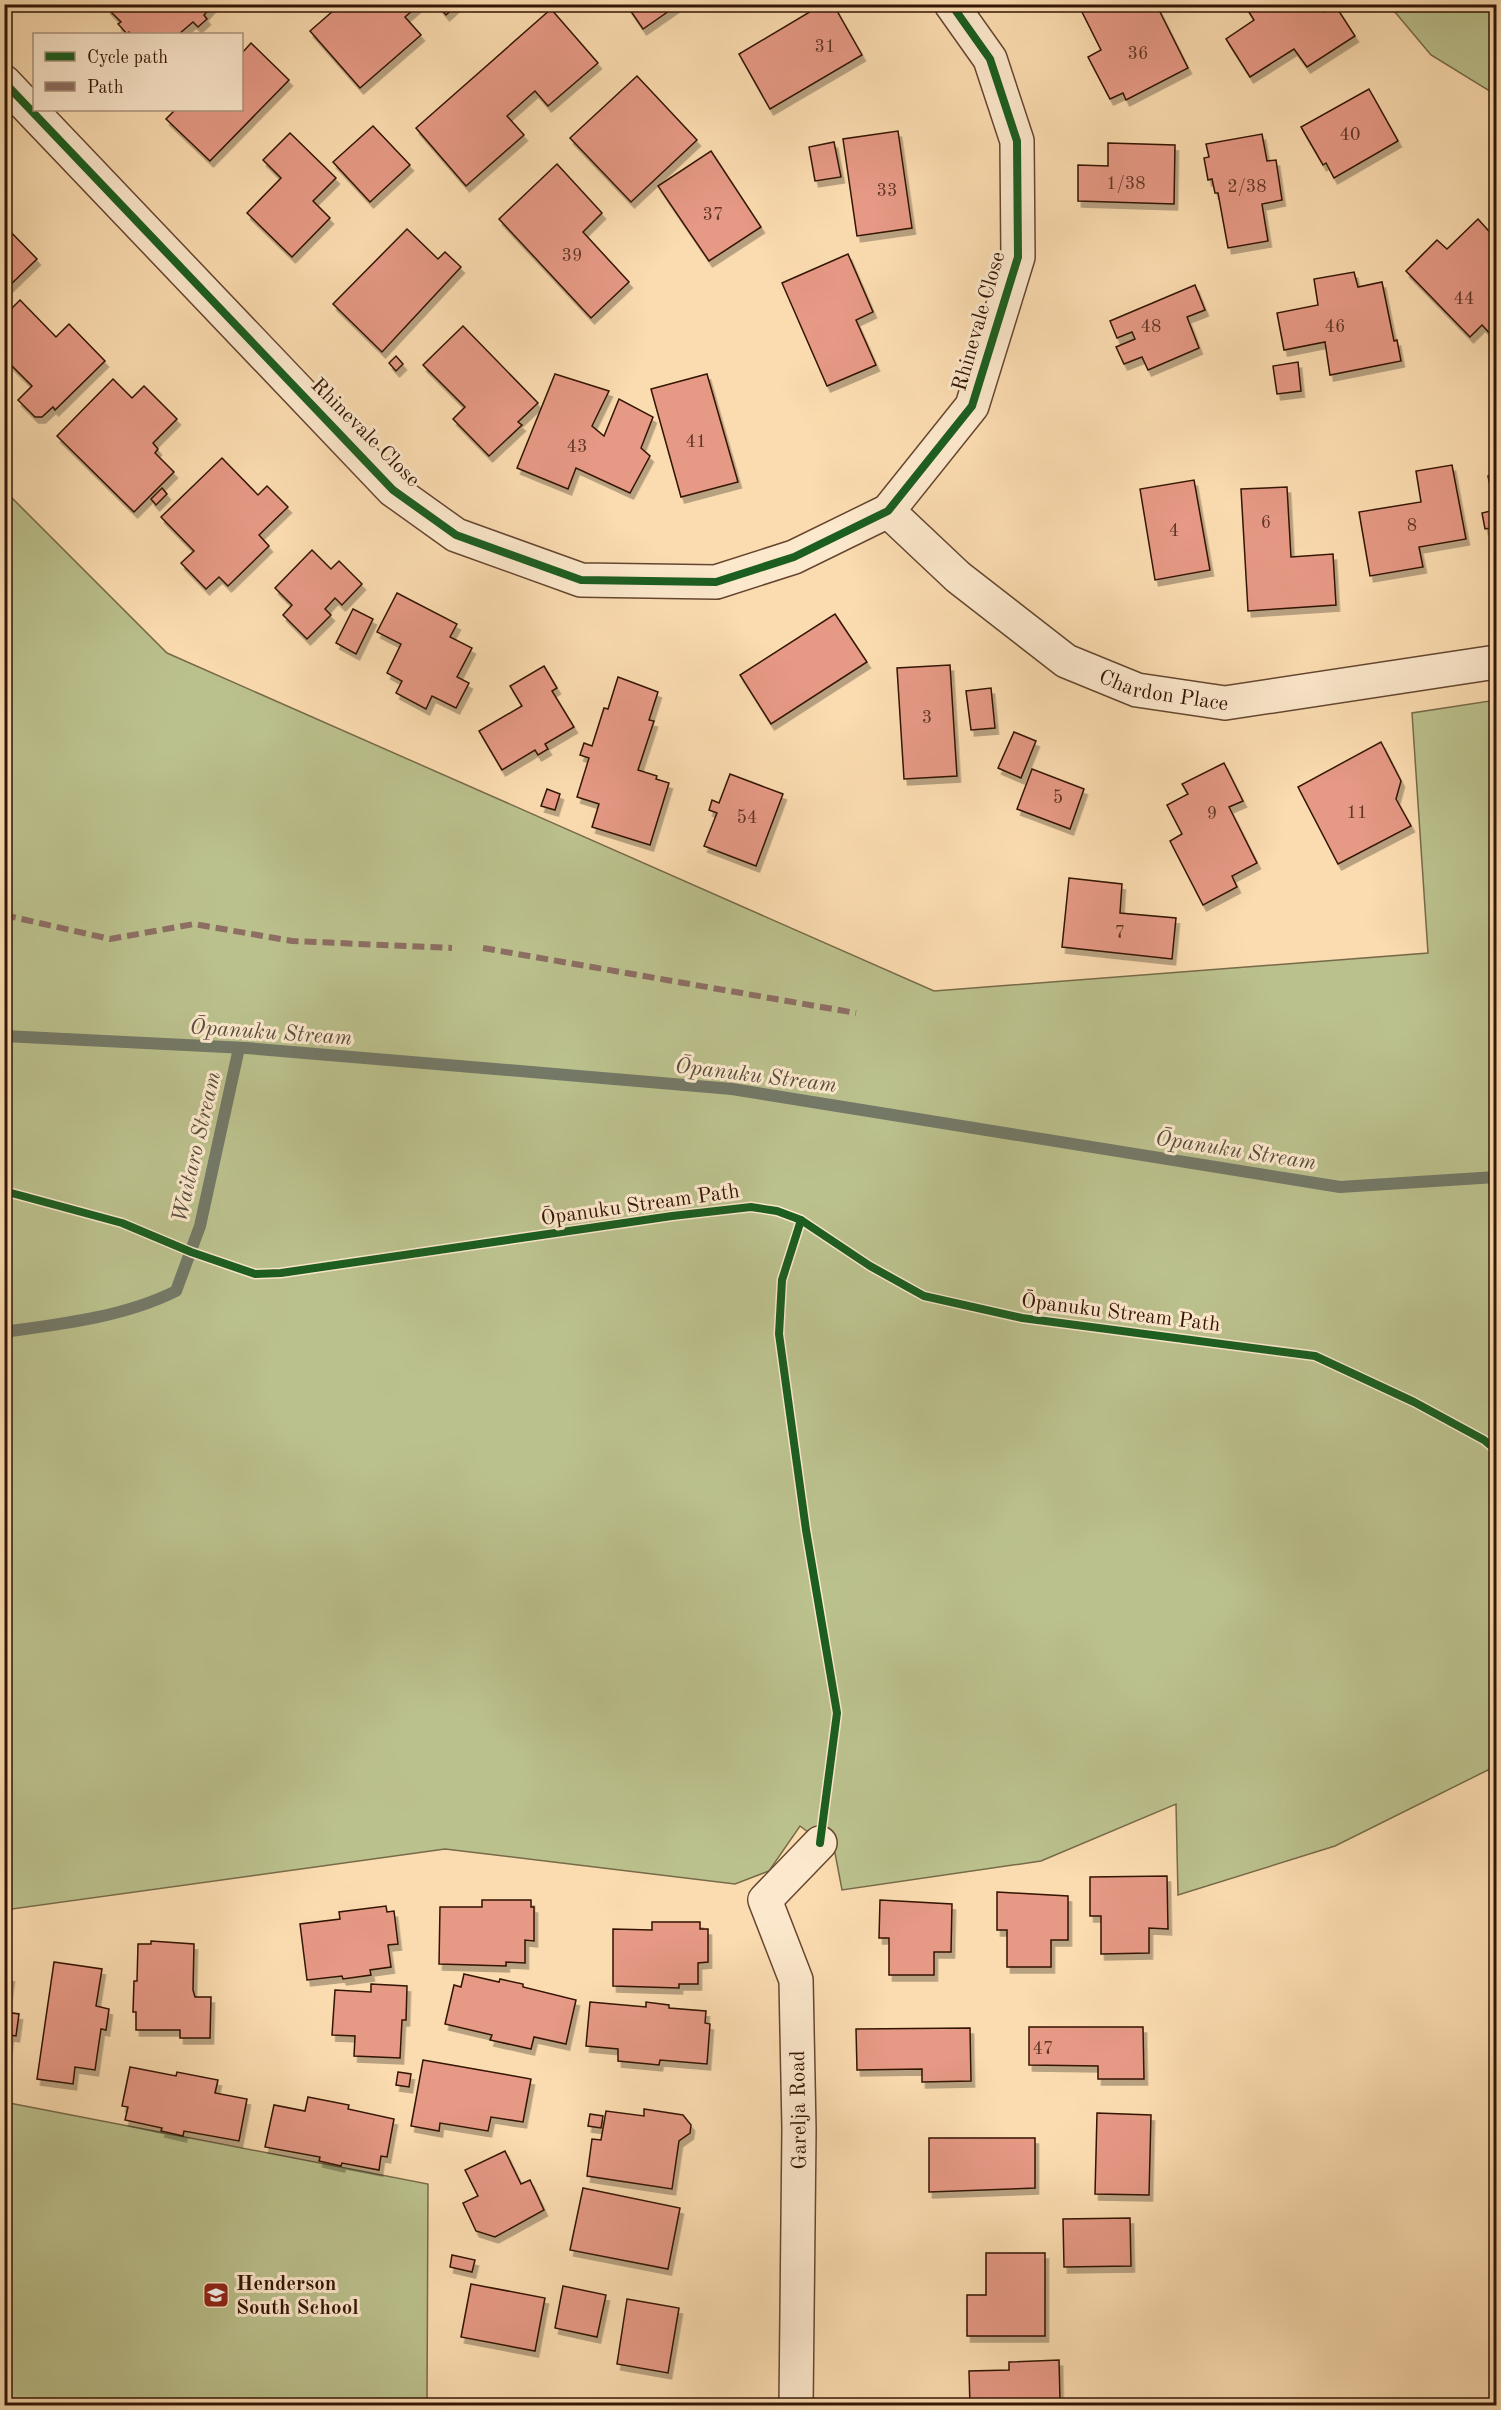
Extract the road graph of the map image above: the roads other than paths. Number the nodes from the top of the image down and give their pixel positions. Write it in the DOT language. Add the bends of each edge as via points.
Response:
graph roads {
  1 [pos="951,4"];
  2 [pos="4,82"];
  3 [pos="888,511"];
  4 [pos="1497,662"];
  5 [pos="820,1843"];
  6 [pos="796,2406"];
  1 -- 3 [label="street, Rhinevale Close" via="990,59 1017,141 1018,257 972,406"];
  2 -- 3 [label="street, Rhinevale Close" via="393,490 456,535 581,580 716,582 794,557"];
  3 -- 4 [label="street, Chardon Place" via="958,577 1066,661 1137,690 1225,703"];
  5 -- 6 [label="street, Garelja Road" via="765,1900 796,1980"];
}
